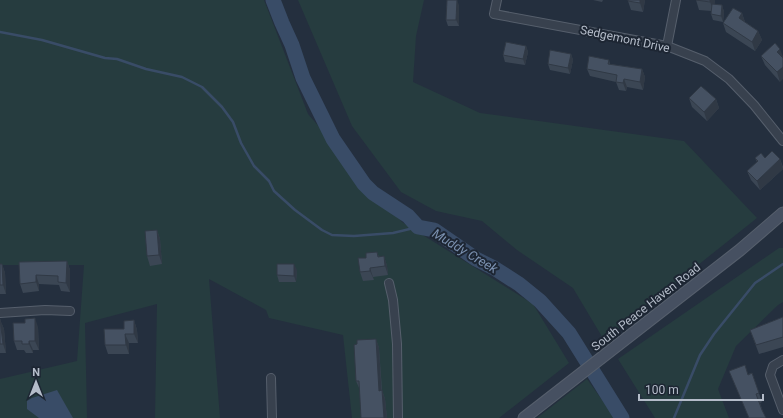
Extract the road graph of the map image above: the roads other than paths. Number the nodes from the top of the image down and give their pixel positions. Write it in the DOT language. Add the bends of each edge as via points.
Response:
graph roads {
  1 [pos="497,0"];
  2 [pos="676,0"];
  3 [pos="668,46"];
  4 [pos="783,141"];
  5 [pos="783,213"];
  6 [pos="389,283"];
  7 [pos="70,311"];
  8 [pos="0,313"];
  9 [pos="783,360"];
  10 [pos="271,378"];
  11 [pos="783,410"];
  12 [pos="272,418"];
  13 [pos="398,418"];
  14 [pos="524,418"];
  1 -- 3 [label="street, Sedgemont Drive" via="494,14"];
  2 -- 3 [label="street"];
  3 -- 4 [label="street, Sedgemont Drive" via="705,61 729,79"];
  5 -- 14 [label="main road, South Peace Haven Road" via="740,250"];
  6 -- 13 [label="street" via="397,344"];
  7 -- 8 [label="street"];
  9 -- 11 [label="street" via="773,366 770,375"];
  10 -- 12 [label="street"];
}
